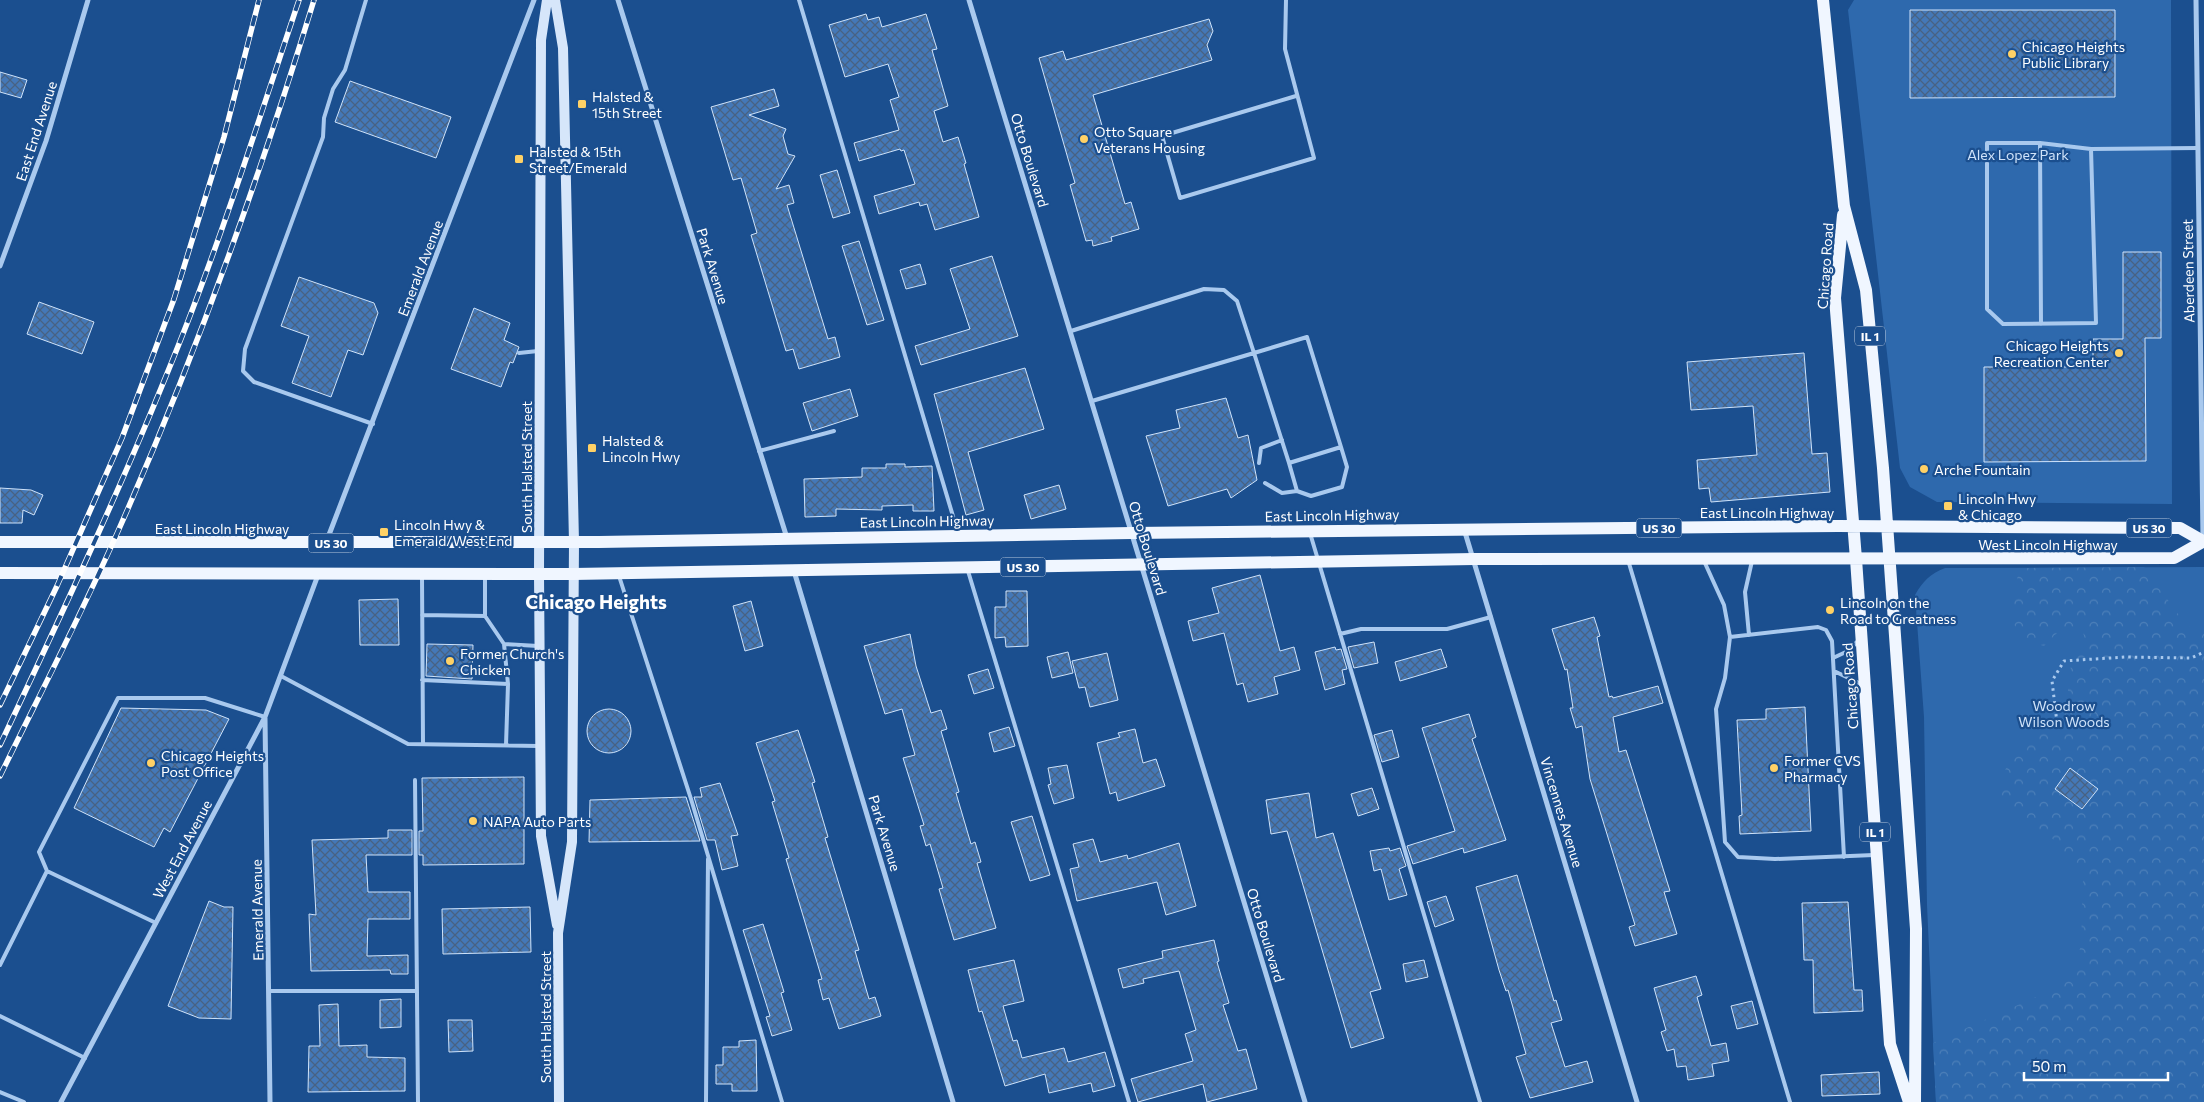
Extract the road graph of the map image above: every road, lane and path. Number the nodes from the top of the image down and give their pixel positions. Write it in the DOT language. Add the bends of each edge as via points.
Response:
graph roads {
  1 [pos="88,0"];
  2 [pos="366,0"];
  3 [pos="534,0"];
  4 [pos="548,0"];
  5 [pos="555,0"];
  6 [pos="618,0"];
  7 [pos="798,0"];
  8 [pos="969,0"];
  9 [pos="1286,0"];
  10 [pos="1823,0"];
  11 [pos="2196,0"];
  12 [pos="1296,96"];
  13 [pos="2198,105"];
  14 [pos="2204,105"];
  15 [pos="2040,143"];
  16 [pos="2198,148"];
  17 [pos="2092,149"];
  18 [pos="1844,206"];
  19 [pos="2202,253"];
  20 [pos="0,266"];
  21 [pos="2041,324"];
  22 [pos="1071,330"];
  23 [pos="540,350"];
  24 [pos="518,353"];
  25 [pos="1254,354"];
  26 [pos="2202,392"];
  27 [pos="1092,401"];
  28 [pos="373,424"];
  29 [pos="834,430"];
  30 [pos="1282,440"];
  31 [pos="1341,447"];
  32 [pos="759,452"];
  33 [pos="1259,463"];
  34 [pos="1289,463"];
  35 [pos="1264,483"];
  36 [pos="1297,491"];
  37 [pos="1854,526"];
  38 [pos="1886,526"];
  39 [pos="1464,529"];
  40 [pos="1310,531"];
  41 [pos="1132,533"];
  42 [pos="959,536"];
  43 [pos="787,538"];
  44 [pos="2203,541"];
  45 [pos="0,542"];
  46 [pos="539,542"];
  47 [pos="574,542"];
  48 [pos="326,543"];
  49 [pos="1474,559"];
  50 [pos="1628,559"];
  51 [pos="1703,559"];
  52 [pos="1752,559"];
  53 [pos="1856,559"];
  54 [pos="1889,559"];
  55 [pos="1319,562"];
  56 [pos="1142,565"];
  57 [pos="967,568"];
  58 [pos="794,571"];
  59 [pos="0,572"];
  60 [pos="319,572"];
  61 [pos="422,574"];
  62 [pos="485,574"];
  63 [pos="539,574"];
  64 [pos="573,574"];
  65 [pos="619,574"];
  66 [pos="422,615"];
  67 [pos="485,616"];
  68 [pos="1492,617"];
  69 [pos="1340,634"];
  70 [pos="1749,635"];
  71 [pos="1730,637"];
  72 [pos="1862,638"];
  73 [pos="504,644"];
  74 [pos="540,646"];
  75 [pos="2204,652"];
  76 [pos="1833,658"];
  77 [pos="1834,671"];
  78 [pos="281,676"];
  79 [pos="422,680"];
  80 [pos="508,684"];
  81 [pos="1865,687"];
  82 [pos="265,717"];
  83 [pos="2057,723"];
  84 [pos="423,744"];
  85 [pos="506,745"];
  86 [pos="540,746"];
  87 [pos="415,780"];
  88 [pos="1877,855"];
  89 [pos="708,856"];
  90 [pos="1844,856"];
  91 [pos="47,870"];
  92 [pos="156,923"];
  93 [pos="558,933"];
  94 [pos="0,965"];
  95 [pos="269,991"];
  96 [pos="417,992"];
  97 [pos="0,1016"];
  98 [pos="85,1058"];
  99 [pos="0,1092"];
  100 [pos="24,1102"];
  101 [pos="61,1102"];
  102 [pos="270,1102"];
  103 [pos="418,1102"];
  104 [pos="559,1102"];
  105 [pos="706,1102"];
  106 [pos="782,1102"];
  107 [pos="954,1102"];
  108 [pos="1129,1102"];
  109 [pos="1305,1102"];
  110 [pos="1480,1102"];
  111 [pos="1637,1102"];
  112 [pos="1790,1102"];
  113 [pos="1909,1102"];
  114 [pos="1915,1102"];
  1 -- 20 [label="street, East End Avenue" via="46,141"];
  2 -- 28 [label="lane" via="345,70 328,103 323,137 246,349 243,371 254,382"];
  3 -- 28 [label="street, Emerald Avenue"];
  4 -- 23 [label="street, South Halsted Street" via="541,40"];
  5 -- 47 [label="street, South Halsted Street" via="563,48"];
  6 -- 32 [label="street, Park Avenue"];
  7 -- 42 [label="lane"];
  8 -- 22 [label="street, Otto Boulevard"];
  9 -- 12 [label="lane" via="1285,49"];
  10 -- 18 [label="main road, Chicago Road / IL 1"];
  11 -- 13 [label="street, Aberdeen Street"];
  12 -- 12 [label="lane" via="1162,136 1180,198 1314,158"];
  13 -- 14 [label="lane"];
  13 -- 16 [label="street, Aberdeen Street"];
  15 -- 17 [label="lane"];
  15 -- 21 [label="lane"];
  15 -- 21 [label="lane" via="1987,143 1987,309 2003,324"];
  16 -- 17 [label="lane"];
  16 -- 19 [label="street, Aberdeen Street"];
  17 -- 21 [label="lane" via="2096,323"];
  18 -- 37 [label="main road, Chicago Road / IL 1" via="1835,298"];
  18 -- 38 [label="main road, Chicago Road / IL 1" via="1866,290"];
  19 -- 26 [label="street, Aberdeen Street"];
  22 -- 25 [label="lane" via="1204,288 1224,290 1237,301"];
  22 -- 27 [label="street, Otto Boulevard"];
  23 -- 24 [label="lane"];
  23 -- 46 [label="street, South Halsted Street"];
  25 -- 27 [label="lane"];
  25 -- 30 [label="lane"];
  25 -- 31 [label="lane" via="1307,337"];
  26 -- 44 [label="street, Aberdeen Street"];
  27 -- 41 [label="street, Otto Boulevard"];
  28 -- 48 [label="street, Emerald Avenue"];
  29 -- 32 [label="lane"];
  30 -- 33 [label="lane" via="1262,448"];
  30 -- 34 [label="lane"];
  31 -- 34 [label="lane"];
  31 -- 36 [label="lane" via="1347,467 1342,487 1311,496"];
  32 -- 43 [label="street, Park Avenue"];
  34 -- 36 [label="lane"];
  35 -- 36 [label="lane" via="1282,493"];
  37 -- 38 [label="main road, US 30"];
  37 -- 39 [label="main road, East Lincoln Highway / US 30"];
  37 -- 53 [label="main road, Chicago Road / IL 1"];
  38 -- 44 [label="main road, West Lincoln Highway / US 30" via="2180,528"];
  38 -- 54 [label="main road, Chicago Road / IL 1"];
  39 -- 40 [label="main road, East Lincoln Highway / US 30"];
  39 -- 49 [label="street, Vincennes Avenue"];
  40 -- 41 [label="main road, East Lincoln Highway / US 30"];
  40 -- 55 [label="lane"];
  41 -- 42 [label="main road, East Lincoln Highway / US 30"];
  41 -- 56 [label="street, Otto Boulevard"];
  42 -- 43 [label="main road, East Lincoln Highway / US 30"];
  43 -- 47 [label="main road, East Lincoln Highway / US 30"];
  44 -- 54 [label="main road, West Lincoln Highway / US 30" via="2174,558"];
  45 -- 48 [label="main road, East Lincoln Highway / US 30"];
  46 -- 47 [label="main road, East Lincoln Highway / US 30"];
  46 -- 48 [label="main road, East Lincoln Highway / US 30"];
  46 -- 63 [label="street, South Halsted Street"];
  47 -- 64 [label="street, South Halsted Street"];
  49 -- 50 [label="main road, US 30"];
  49 -- 55 [label="main road, US 30"];
  49 -- 68 [label="street, Vincennes Avenue"];
  50 -- 51 [label="main road, US 30"];
  50 -- 112 [label="lane"];
  51 -- 52 [label="main road, US 30"];
  51 -- 71 [label="lane" via="1724,605"];
  52 -- 53 [label="main road, US 30"];
  52 -- 70 [label="lane" via="1745,592"];
  53 -- 54 [label="main road, US 30"];
  53 -- 72 [label="main road, Chicago Road / IL 1"];
  54 -- 114 [label="main road, Chicago Road / IL 1" via="1916,929"];
  55 -- 56 [label="main road, US 30"];
  55 -- 69 [label="lane"];
  56 -- 57 [label="main road, US 30"];
  56 -- 109 [label="street, Otto Boulevard"];
  57 -- 58 [label="main road, US 30"];
  57 -- 108 [label="lane"];
  58 -- 65 [label="main road, US 30"];
  58 -- 107 [label="street, Park Avenue"];
  59 -- 60 [label="main road, US 30"];
  60 -- 61 [label="main road, US 30"];
  60 -- 78 [label="street, West End Avenue"];
  61 -- 62 [label="main road, US 30"];
  61 -- 66 [label="lane"];
  62 -- 63 [label="main road, US 30"];
  62 -- 67 [label="lane"];
  63 -- 64 [label="main road, US 30"];
  63 -- 74 [label="street, South Halsted Street"];
  64 -- 65 [label="main road, US 30"];
  64 -- 93 [label="street, South Halsted Street" via="572,842"];
  65 -- 89 [label="lane"];
  66 -- 67 [label="lane"];
  66 -- 79 [label="lane"];
  67 -- 73 [label="lane"];
  68 -- 69 [label="lane" via="1447,629 1361,628"];
  68 -- 111 [label="street, Vincennes Avenue"];
  69 -- 110 [label="lane"];
  70 -- 71 [label="lane"];
  70 -- 76 [label="lane" via="1818,627 1826,630 1832,641"];
  71 -- 90 [label="lane" via="1725,678 1716,709 1724,842 1738,856 1775,859"];
  72 -- 76 [label="lane" via="1848,651"];
  72 -- 81 [label="main road, Chicago Road / IL 1"];
  73 -- 74 [label="lane"];
  73 -- 80 [label="lane"];
  74 -- 86 [label="street, South Halsted Street"];
  75 -- 83 [label="path" via="2192,658 2125,657 2064,661 2052,681"];
  76 -- 77 [label="lane"];
  77 -- 81 [label="lane"];
  77 -- 90 [label="lane"];
  78 -- 82 [label="street, West End Avenue"];
  78 -- 84 [label="lane" via="408,744"];
  79 -- 80 [label="lane"];
  79 -- 84 [label="lane"];
  80 -- 85 [label="lane"];
  81 -- 88 [label="main road, Chicago Road / IL 1"];
  82 -- 91 [label="lane" via="205,698 118,698 39,852"];
  82 -- 92 [label="street, West End Avenue"];
  82 -- 95 [label="street, Emerald Avenue"];
  84 -- 85 [label="lane"];
  85 -- 86 [label="lane"];
  86 -- 93 [label="street, South Halsted Street" via="541,836"];
  87 -- 96 [label="lane"];
  88 -- 90 [label="lane"];
  88 -- 113 [label="main road, Chicago Road / IL 1" via="1890,1044"];
  89 -- 105 [label="lane"];
  89 -- 106 [label="lane"];
  91 -- 92 [label="lane"];
  91 -- 94 [label="lane"];
  92 -- 98 [label="street, West End Avenue"];
  93 -- 104 [label="street, South Halsted Street"];
  95 -- 96 [label="lane"];
  95 -- 102 [label="street, Emerald Avenue"];
  96 -- 103 [label="lane"];
  97 -- 98 [label="lane"];
  98 -- 101 [label="street, West End Avenue"];
  99 -- 100 [label="lane"];
}
